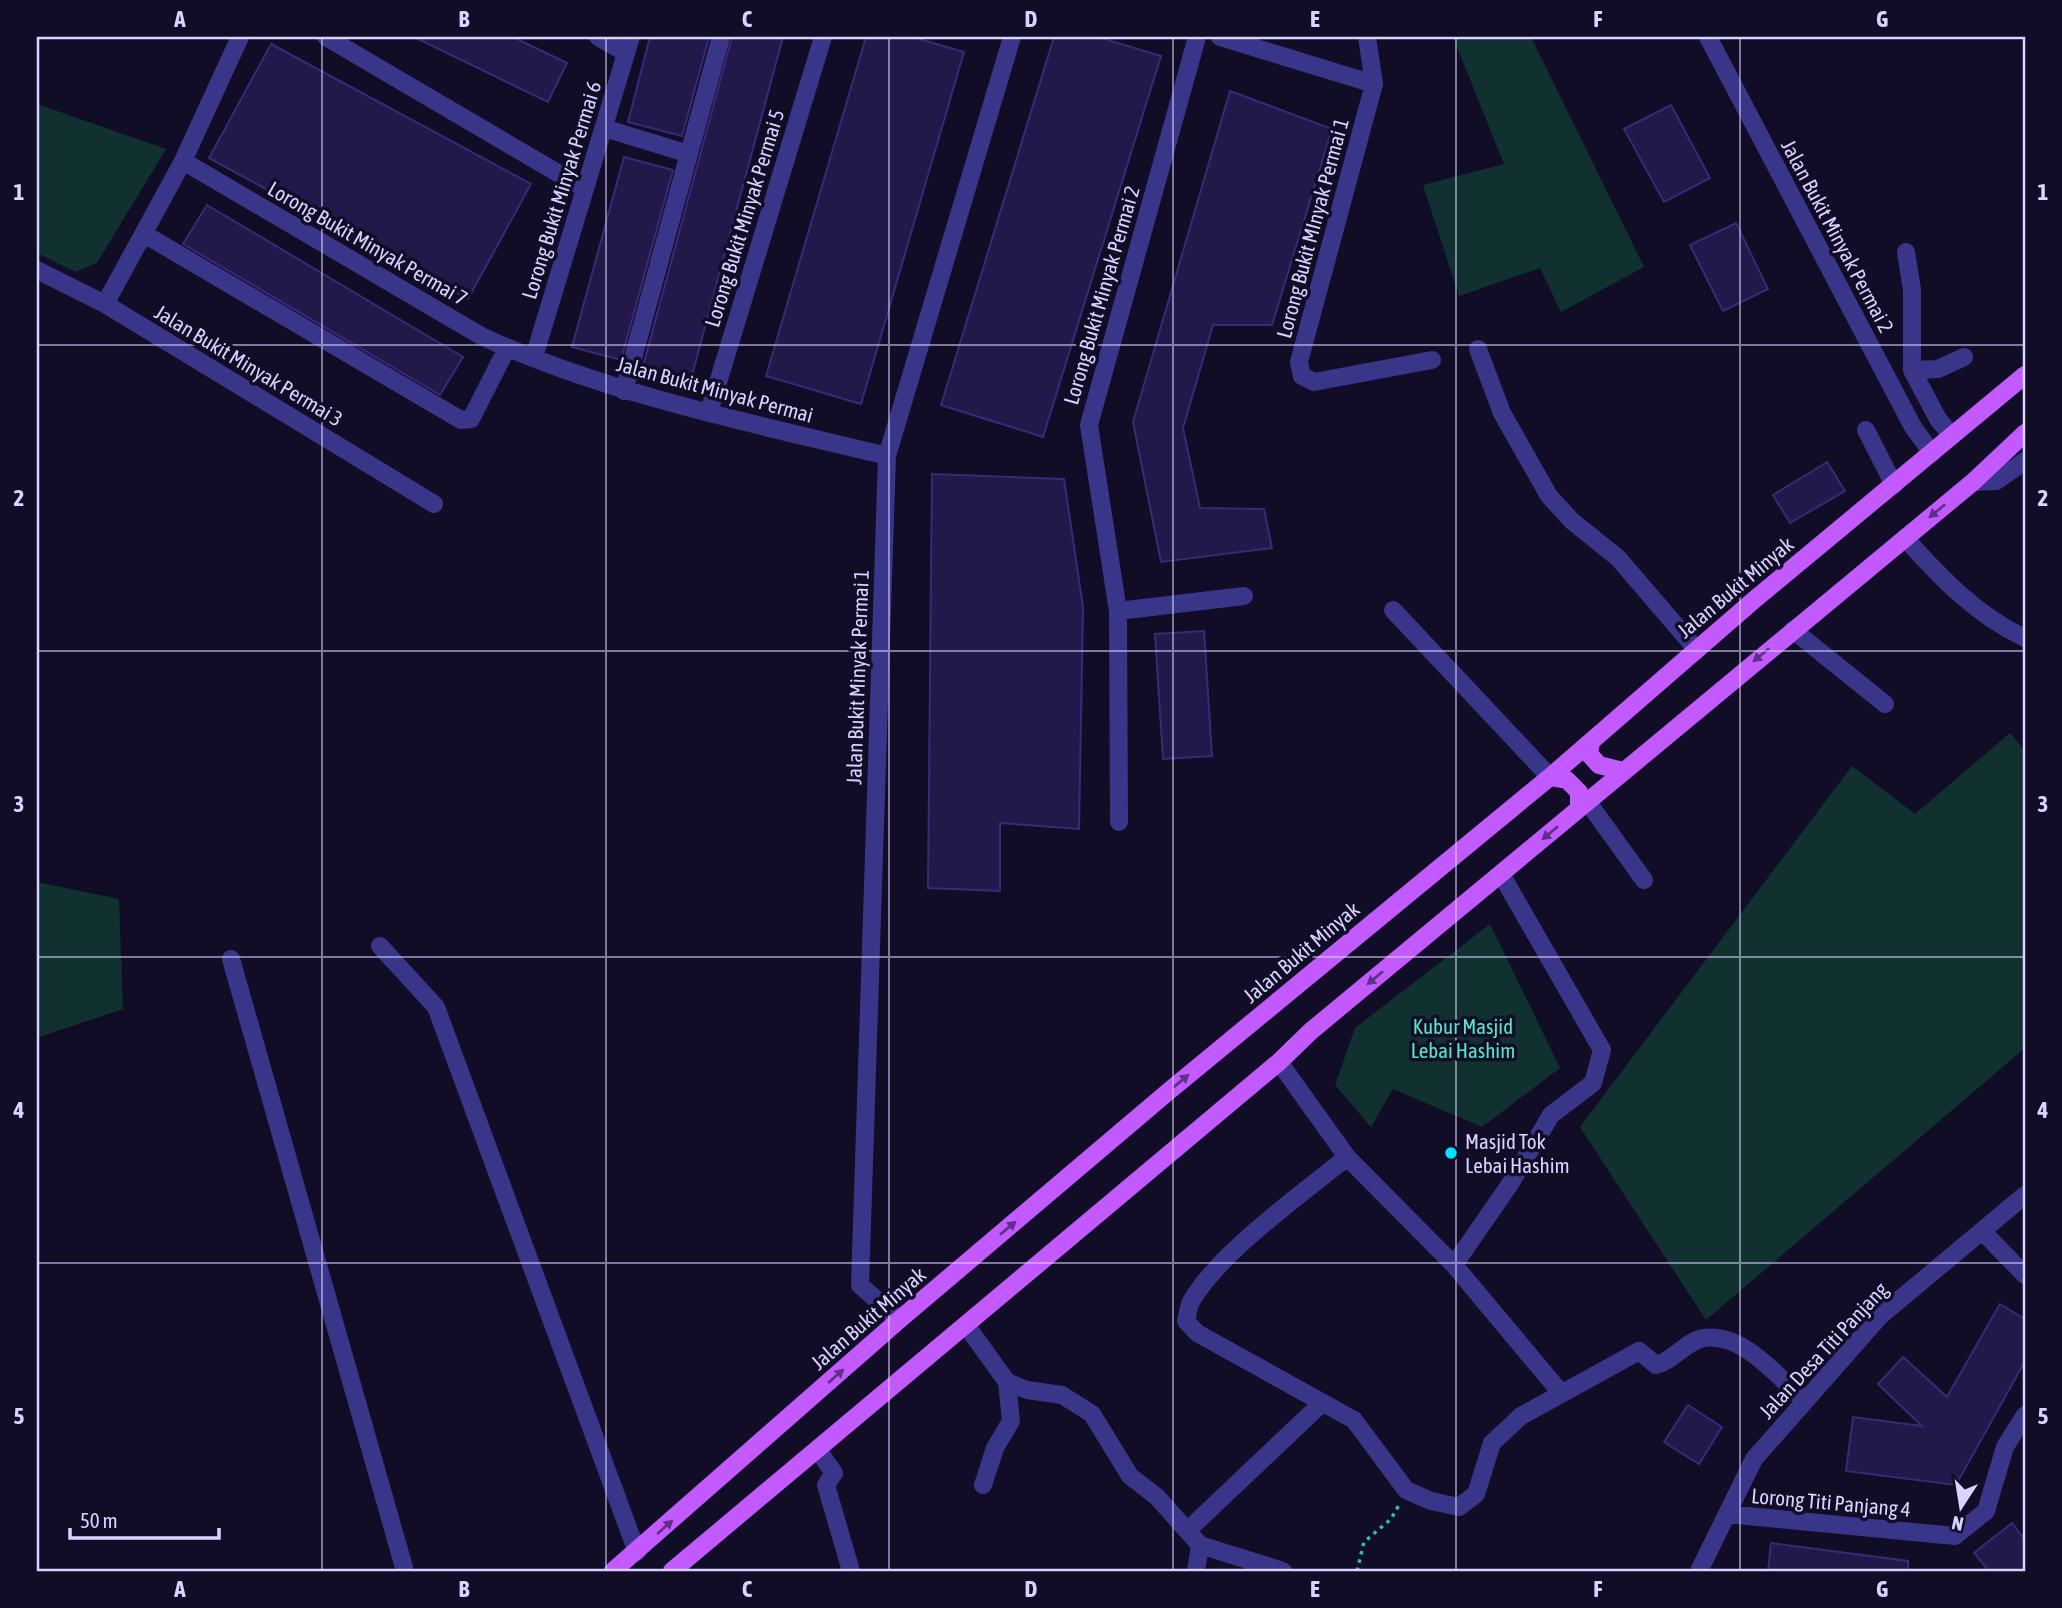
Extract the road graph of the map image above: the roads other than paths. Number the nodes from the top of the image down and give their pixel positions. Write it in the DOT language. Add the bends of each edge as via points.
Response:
graph roads {
  1 [pos="240,37"];
  2 [pos="326,37"];
  3 [pos="598,37"];
  4 [pos="721,37"];
  5 [pos="823,37"];
  6 [pos="1012,37"];
  7 [pos="1197,37"];
  8 [pos="1220,37"];
  9 [pos="1367,37"];
  10 [pos="1708,37"];
  11 [pos="629,45"];
  12 [pos="1374,84"];
  13 [pos="604,128"];
  14 [pos="689,153"];
  15 [pos="183,162"];
  16 [pos="585,189"];
  17 [pos="144,234"];
  18 [pos="1906,251"];
  19 [pos="37,270"];
  20 [pos="105,304"];
  21 [pos="507,348"];
  22 [pos="1478,349"];
  23 [pos="534,357"];
  24 [pos="1964,358"];
  25 [pos="1432,360"];
  26 [pos="1912,370"];
  27 [pos="2025,375"];
  28 [pos="624,391"];
  29 [pos="709,412"];
  30 [pos="1866,430"];
  31 [pos="2025,433"];
  32 [pos="1952,436"];
  33 [pos="1932,453"];
  34 [pos="887,456"];
  35 [pos="2025,461"];
  36 [pos="1973,482"];
  37 [pos="1894,485"];
  38 [pos="434,504"];
  39 [pos="1905,538"];
  40 [pos="1244,596"];
  41 [pos="1393,610"];
  42 [pos="1118,611"];
  43 [pos="1793,629"];
  44 [pos="2025,638"];
  45 [pos="1697,650"];
  46 [pos="1885,704"];
  47 [pos="1591,742"];
  48 [pos="1623,771"];
  49 [pos="1550,777"];
  50 [pos="1583,805"];
  51 [pos="1119,822"];
  52 [pos="1501,874"];
  53 [pos="1644,880"];
  54 [pos="380,946"];
  55 [pos="231,958"];
  56 [pos="1279,1062"];
  57 [pos="1347,1157"];
  58 [pos="2025,1195"];
  59 [pos="1982,1231"];
  60 [pos="1454,1265"];
  61 [pos="2025,1275"];
  62 [pos="899,1320"];
  63 [pos="966,1325"];
  64 [pos="1007,1382"];
  65 [pos="1560,1393"];
  66 [pos="1805,1401"];
  67 [pos="1322,1402"];
  68 [pos="2025,1415"];
  69 [pos="817,1449"];
  70 [pos="983,1485"];
  71 [pos="1727,1514"];
  72 [pos="1189,1529"];
  73 [pos="1200,1545"];
  74 [pos="637,1552"];
  75 [pos="405,1571"];
  76 [pos="613,1571"];
  77 [pos="672,1571"];
  78 [pos="851,1571"];
  79 [pos="1196,1571"];
  80 [pos="1283,1571"];
  81 [pos="1699,1571"];
  1 -- 15 [label="street"];
  2 -- 16 [label="street"];
  3 -- 11 [label="street"];
  4 -- 14 [label="street"];
  5 -- 29 [label="street, Lorong Bukit Minyak Permai 5"];
  6 -- 34 [label="street, Jalan Bukit Minyak Permai 1"];
  7 -- 42 [label="street, Lorong Bukit Minyak Permai 2" via="1088,425"];
  8 -- 12 [label="street"];
  9 -- 12 [label="street"];
  10 -- 33 [label="street, Jalan Bukit Minyak Permai 2" via="1913,427"];
  11 -- 13 [label="street, Lorong Bukit Minyak Permai 6"];
  12 -- 25 [label="street, Lorong Bukit MInyak Permai 1" via="1299,362 1302,376 1314,382"];
  13 -- 14 [label="street"];
  13 -- 16 [label="street, Lorong Bukit Minyak Permai 6"];
  14 -- 28 [label="street"];
  15 -- 17 [label="street"];
  15 -- 21 [label="street, Lorong Bukit Minyak Permai 7"];
  16 -- 23 [label="street, Lorong Bukit Minyak Permai 6"];
  17 -- 20 [label="street"];
  17 -- 21 [label="street" via="461,421 471,419"];
  18 -- 26 [label="street" via="1912,290"];
  19 -- 20 [label="street, Jalan Bukit Minyak Permai 3"];
  20 -- 38 [label="street, Jalan Bukit Minyak Permai 3"];
  21 -- 23 [label="street, Lorong Bukit Minyak Permai 7"];
  22 -- 45 [label="street" via="1502,413 1549,496 1618,558"];
  23 -- 28 [label="street, Jalan Bukit Minyak Permai"];
  24 -- 26 [label="street" via="1938,369"];
  26 -- 32 [label="street"];
  27 -- 32 [label="main road, Jalan Bukit Minyak"];
  28 -- 29 [label="street, Jalan Bukit Minyak Permai"];
  29 -- 34 [label="street, Jalan Bukit Minyak Permai"];
  30 -- 37 [label="street"];
  31 -- 36 [label="main road"];
  32 -- 33 [label="main road, Jalan Bukit Minyak"];
  33 -- 37 [label="main road, Jalan Bukit Minyak"];
  34 -- 62 [label="street, Jalan Bukit Minyak Permai 1" via="860,1285"];
  35 -- 36 [label="street" via="1996,481"];
  36 -- 39 [label="main road, one-way"];
  37 -- 45 [label="main road, Jalan Bukit Minyak"];
  39 -- 43 [label="main road"];
  39 -- 44 [label="street" via="1941,579 2001,627"];
  40 -- 42 [label="street"];
  41 -- 49 [label="street"];
  42 -- 51 [label="street, Lorong Bukit Minyak Permai 2"];
  43 -- 46 [label="street"];
  43 -- 48 [label="main road, one-way"];
  45 -- 47 [label="main road, Jalan Bukit Minyak"];
  47 -- 48 [label="main road" via="1589,754 1599,765"];
  47 -- 49 [label="main road, Jalan Bukit Minyak"];
  48 -- 50 [label="main road"];
  49 -- 50 [label="main road" via="1567,780 1579,792"];
  62 -- 49 [label="main road, Jalan Bukit Minyak, one-way"];
  50 -- 52 [label="main road, one-way"];
  50 -- 53 [label="street"];
  52 -- 56 [label="main road, one-way"];
  52 -- 60 [label="street" via="1602,1050 1593,1083 1551,1115"];
  54 -- 74 [label="street" via="436,1007"];
  55 -- 75 [label="street"];
  56 -- 57 [label="street"];
  56 -- 63 [label="main road"];
  57 -- 60 [label="street"];
  57 -- 67 [label="street" via="1249,1238 1210,1277 1190,1302 1186,1321 1196,1333"];
  58 -- 59 [label="street, Jalan Desa Titi Panjang"];
  59 -- 61 [label="street"];
  59 -- 66 [label="street, Jalan Desa Titi Panjang" via="1880,1316"];
  60 -- 65 [label="street"];
  74 -- 62 [label="main road, Jalan Bukit Minyak, one-way"];
  63 -- 64 [label="street"];
  63 -- 69 [label="main road"];
  64 -- 70 [label="street" via="1011,1420 995,1448"];
  64 -- 72 [label="street" via="1062,1395 1092,1414 1130,1476"];
  65 -- 66 [label="street" via="1639,1351 1656,1365 1703,1338 1746,1348"];
  65 -- 67 [label="street" via="1521,1416 1492,1443 1476,1494 1459,1507 1406,1490 1354,1420"];
  66 -- 71 [label="street, Jalan Desa Titi Panjang" via="1754,1459"];
  67 -- 72 [label="street"];
  68 -- 71 [label="street, Lorong Titi Panjang 4" via="2005,1447 1986,1511 1955,1536"];
  69 -- 77 [label="main road"];
  69 -- 78 [label="street" via="834,1473 826,1485"];
  71 -- 81 [label="street, Jalan Desa Titi Panjang"];
  72 -- 73 [label="street"];
  73 -- 79 [label="street"];
  73 -- 80 [label="street"];
  74 -- 76 [label="main road, Jalan Bukit Minyak"];
}
